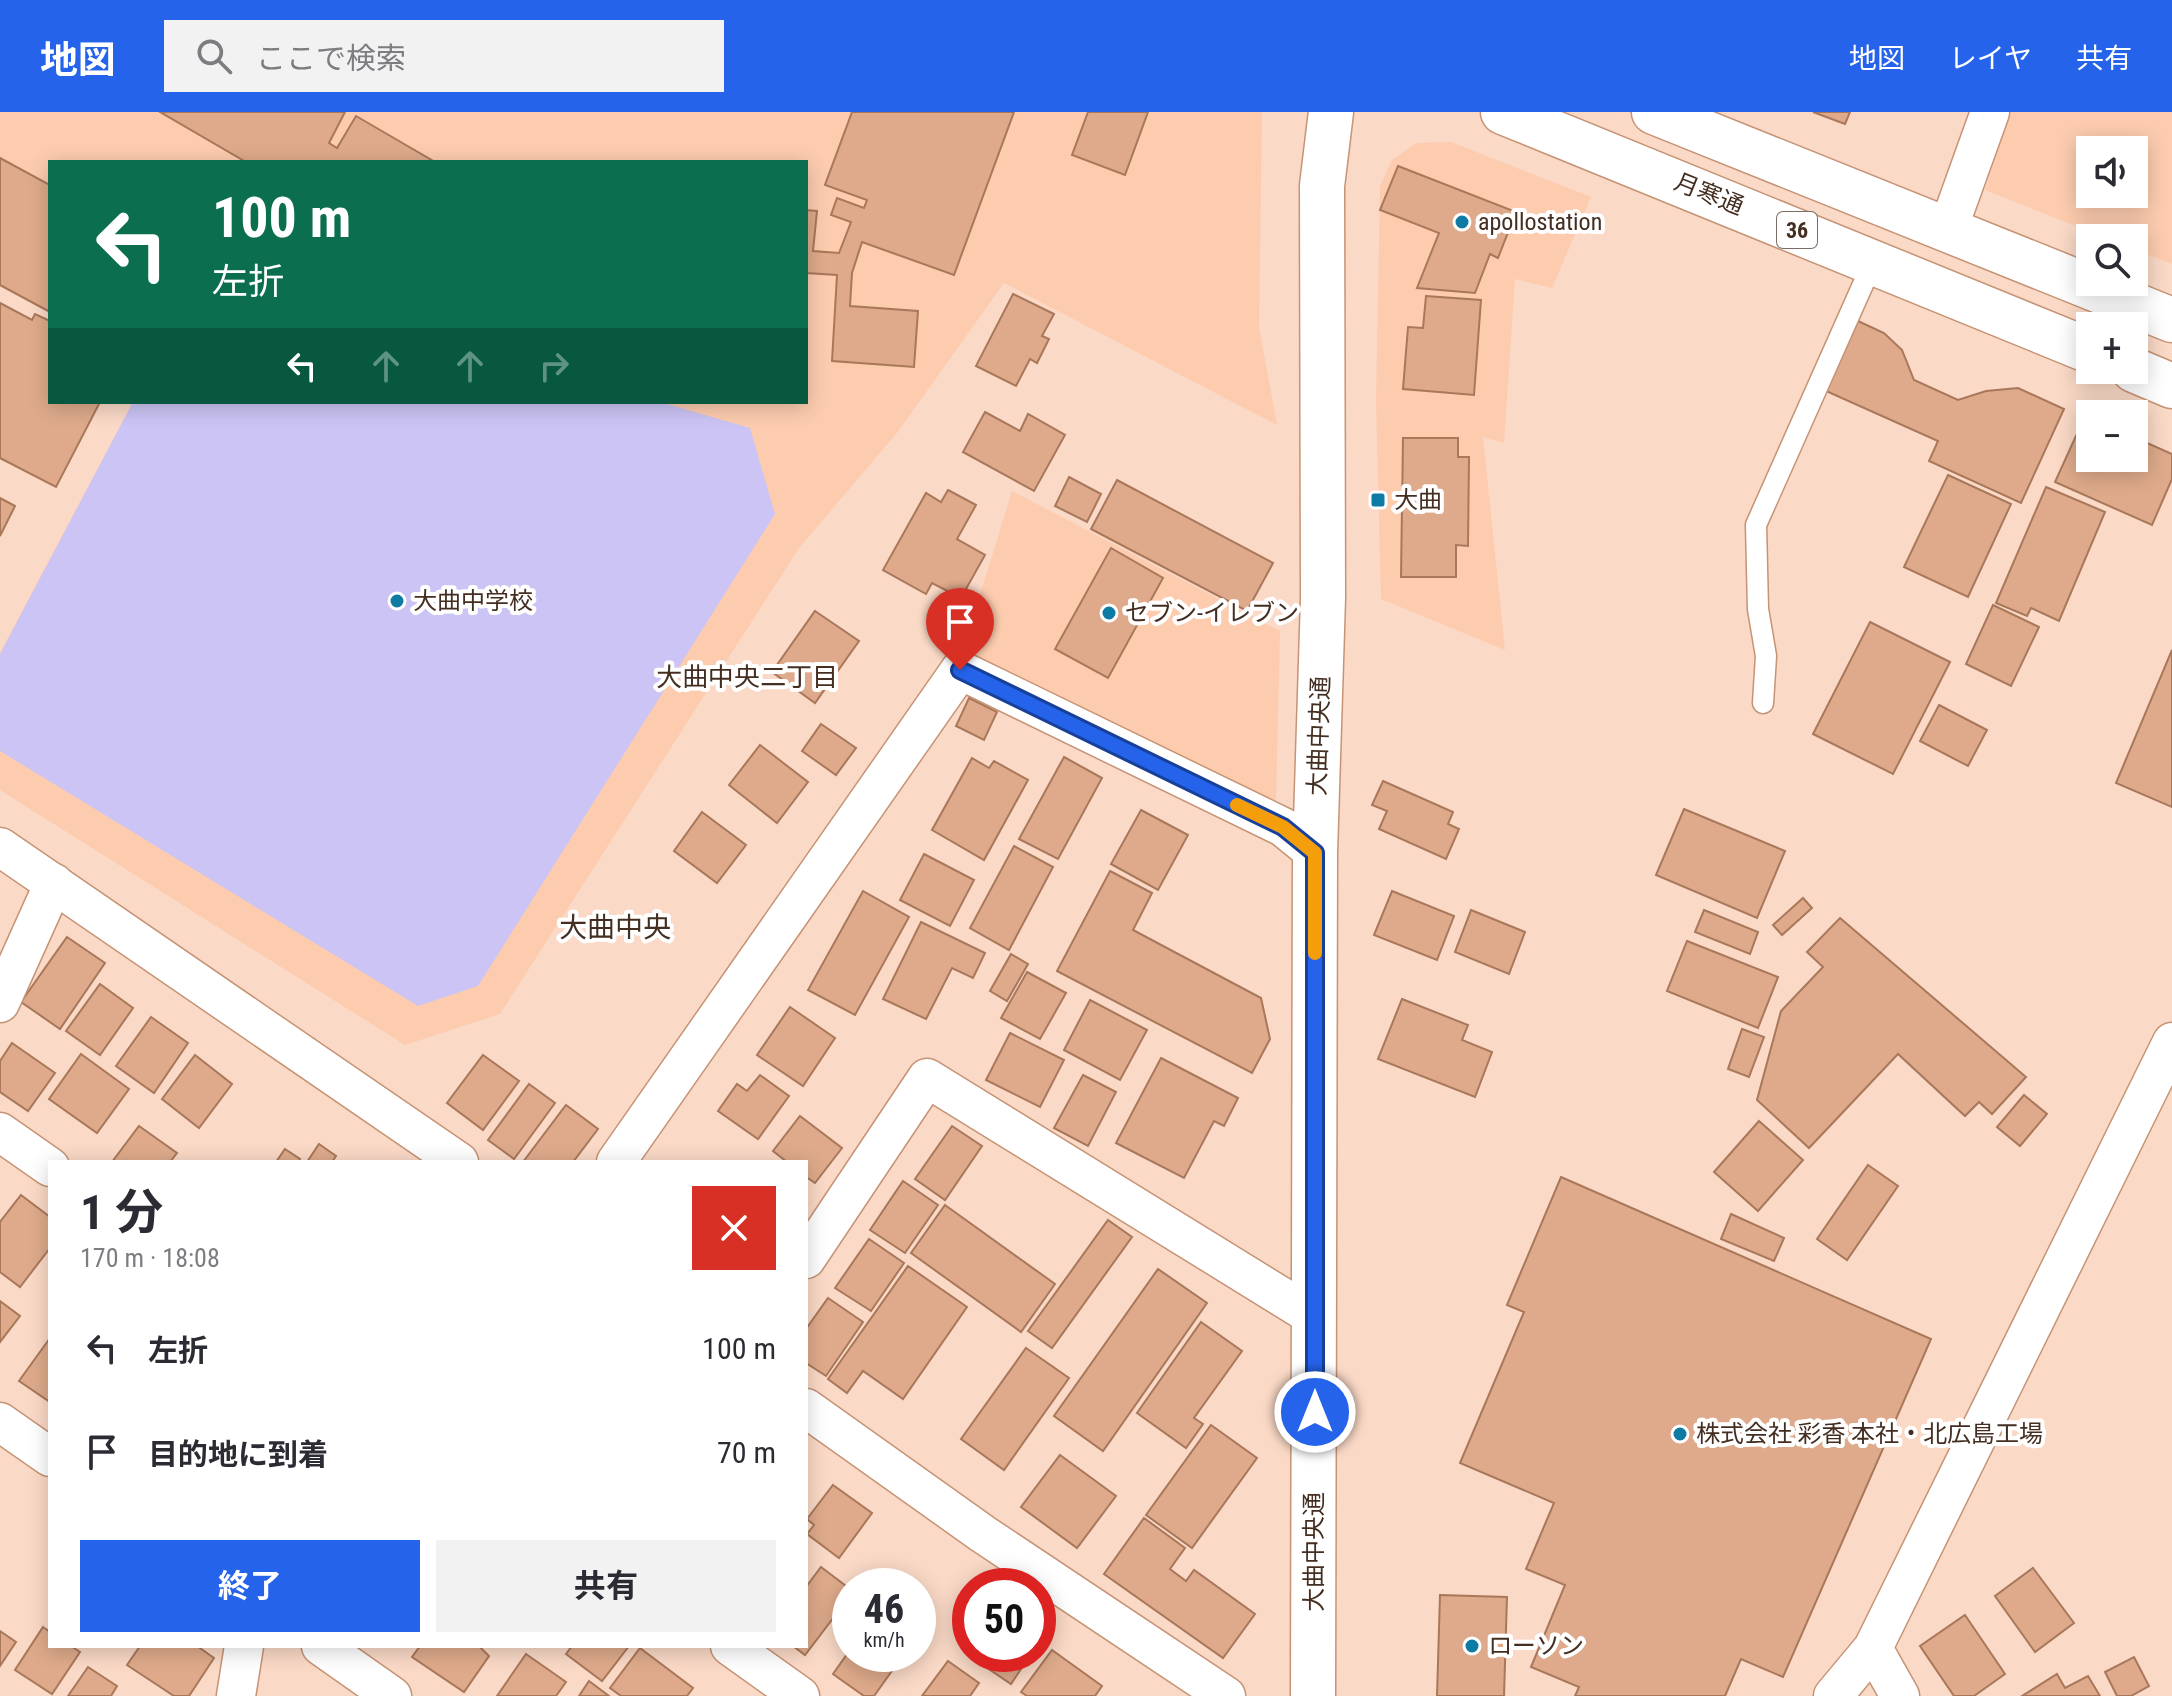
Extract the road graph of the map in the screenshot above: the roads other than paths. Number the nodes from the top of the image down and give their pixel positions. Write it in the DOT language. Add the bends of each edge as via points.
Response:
graph roads {
  1 [pos="1331,112"];
  2 [pos="1503,112"];
  3 [pos="1654,112"];
  4 [pos="1990,112"];
  5 [pos="1948,229"];
  6 [pos="1873,262"];
  7 [pos="2172,320"];
  8 [pos="2076,345"];
  9 [pos="2148,376"];
  10 [pos="2172,386"];
  11 [pos="1763,703"];
  12 [pos="0,847"];
  13 [pos="1315,853"];
  14 [pos="54,883"];
  15 [pos="0,1003"];
  16 [pos="2172,1042"];
  17 [pos="0,1132"];
  18 [pos="456,1160"];
  19 [pos="617,1160"];
  20 [pos="48,1166"];
  21 [pos="808,1256"];
  22 [pos="1316,1318"];
  23 [pos="808,1409"];
  24 [pos="0,1422"];
  25 [pos="48,1456"];
  26 [pos="244,1648"];
  27 [pos="324,1648"];
  28 [pos="733,1648"];
  29 [pos="1873,1648"];
  30 [pos="236,1696"];
  31 [pos="392,1696"];
  32 [pos="800,1696"];
  33 [pos="1226,1696"];
  34 [pos="1313,1696"];
  35 [pos="1833,1696"];
  36 [pos="1900,1696"];
  1 -- 13 [label="main road, 大曲中央通" via="1322,186 1323,598"];
  2 -- 6 [label="main road, 月寒通 / 36"];
  3 -- 5 [label="main road, 36"];
  4 -- 5 [label="street"];
  5 -- 7 [label="main road, 36"];
  6 -- 8 [label="main road, 月寒通 / 36"];
  6 -- 11 [label="lane" via="1756,525 1758,609 1766,656"];
  9 -- 10 [label="main road"];
  12 -- 14 [label="street"];
  13 -- 19 [label="street" via="1283,827 960,670"];
  13 -- 22 [label="main road, 大曲中央通"];
  14 -- 15 [label="street"];
  14 -- 18 [label="street"];
  16 -- 29 [label="street"];
  17 -- 20 [label="street"];
  21 -- 22 [label="street" via="927,1078"];
  22 -- 34 [label="main road, 大曲中央通"];
  23 -- 33 [label="street"];
  24 -- 25 [label="street"];
  26 -- 30 [label="street"];
  27 -- 31 [label="street"];
  28 -- 32 [label="street"];
  29 -- 35 [label="street"];
  29 -- 36 [label="street"];
}
